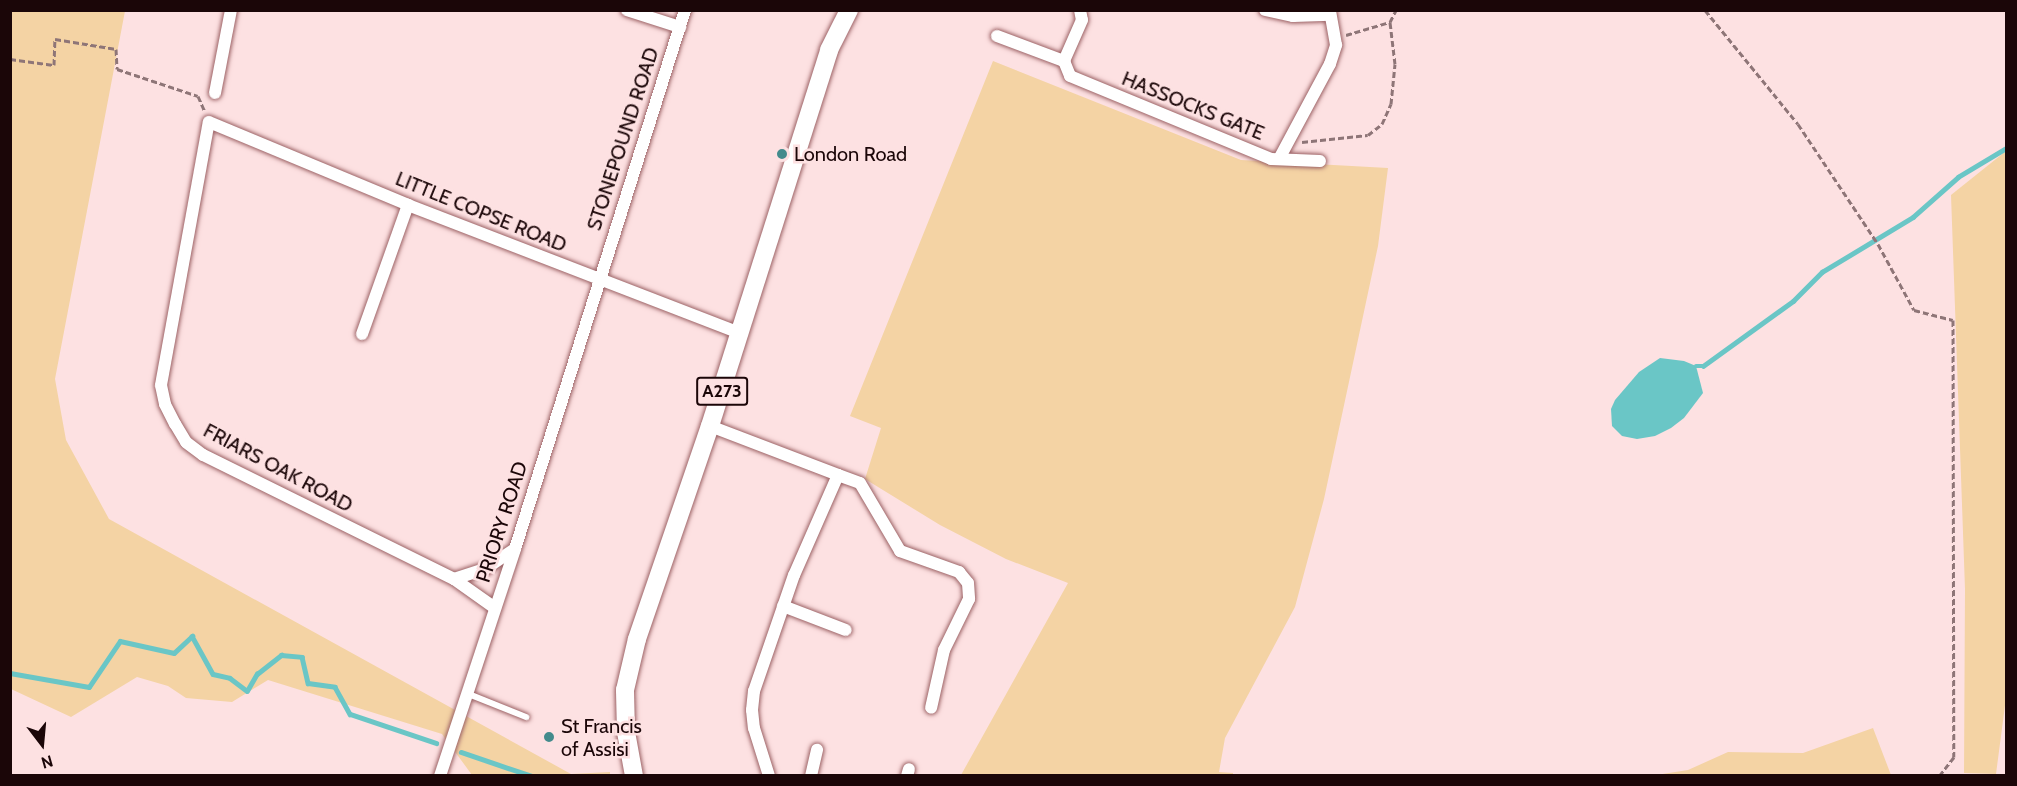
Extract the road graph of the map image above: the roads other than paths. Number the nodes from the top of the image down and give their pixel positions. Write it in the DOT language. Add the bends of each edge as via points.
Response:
graph roads {
  1 [pos="231,10"];
  2 [pos="627,10"];
  3 [pos="685,10"];
  4 [pos="849,10"];
  5 [pos="1080,10"];
  6 [pos="1265,10"];
  7 [pos="1330,13"];
  8 [pos="680,27"];
  9 [pos="997,36"];
  10 [pos="1064,61"];
  11 [pos="215,93"];
  12 [pos="209,122"];
  13 [pos="1279,159"];
  14 [pos="1320,161"];
  15 [pos="408,205"];
  16 [pos="599,280"];
  17 [pos="740,333"];
  18 [pos="362,334"];
  19 [pos="710,426"];
  20 [pos="838,475"];
  21 [pos="515,549"];
  22 [pos="454,579"];
  23 [pos="783,606"];
  24 [pos="495,608"];
  25 [pos="846,630"];
  26 [pos="466,693"];
  27 [pos="931,708"];
  28 [pos="526,717"];
  29 [pos="818,750"];
  30 [pos="440,776"];
  31 [pos="634,776"];
  32 [pos="769,776"];
  33 [pos="811,776"];
  1 -- 11 [label="street"];
  2 -- 8 [label="street"];
  3 -- 8 [label="street, STONEPOUND ROAD"];
  4 -- 17 [label="main road, A273" via="829,50"];
  5 -- 10 [label="street" via="1082,20"];
  6 -- 7 [label="street" via="1293,16"];
  7 -- 13 [label="street" via="1335,39 1330,64"];
  8 -- 16 [label="street, STONEPOUND ROAD"];
  9 -- 10 [label="street, HASSOCKS GATE"];
  10 -- 13 [label="street, HASSOCKS GATE" via="1070,76"];
  12 -- 15 [label="street, LITTLE COPSE ROAD"];
  12 -- 22 [label="street, FRIARS OAK ROAD" via="161,386 175,424 186,442 203,455"];
  13 -- 14 [label="street, HASSOCKS GATE"];
  15 -- 16 [label="street, LITTLE COPSE ROAD"];
  15 -- 18 [label="street"];
  16 -- 17 [label="street, LITTLE COPSE ROAD"];
  16 -- 21 [label="street, PRIORY ROAD"];
  17 -- 19 [label="main road, A273"];
  19 -- 20 [label="street"];
  19 -- 31 [label="main road, A273" via="637,639 627,680 626,732"];
  20 -- 23 [label="street"];
  20 -- 27 [label="street" via="860,483 900,551 959,572 968,583 969,599 944,650"];
  21 -- 22 [label="street" via="485,569"];
  21 -- 24 [label="street, PRIORY ROAD"];
  22 -- 24 [label="street, FRIARS OAK ROAD"];
  23 -- 25 [label="street"];
  23 -- 32 [label="street" via="754,692 752,710"];
  24 -- 26 [label="street, PRIORY ROAD"];
  26 -- 28 [label="lane"];
  26 -- 30 [label="street, PRIORY ROAD"];
  29 -- 33 [label="street"];
}
